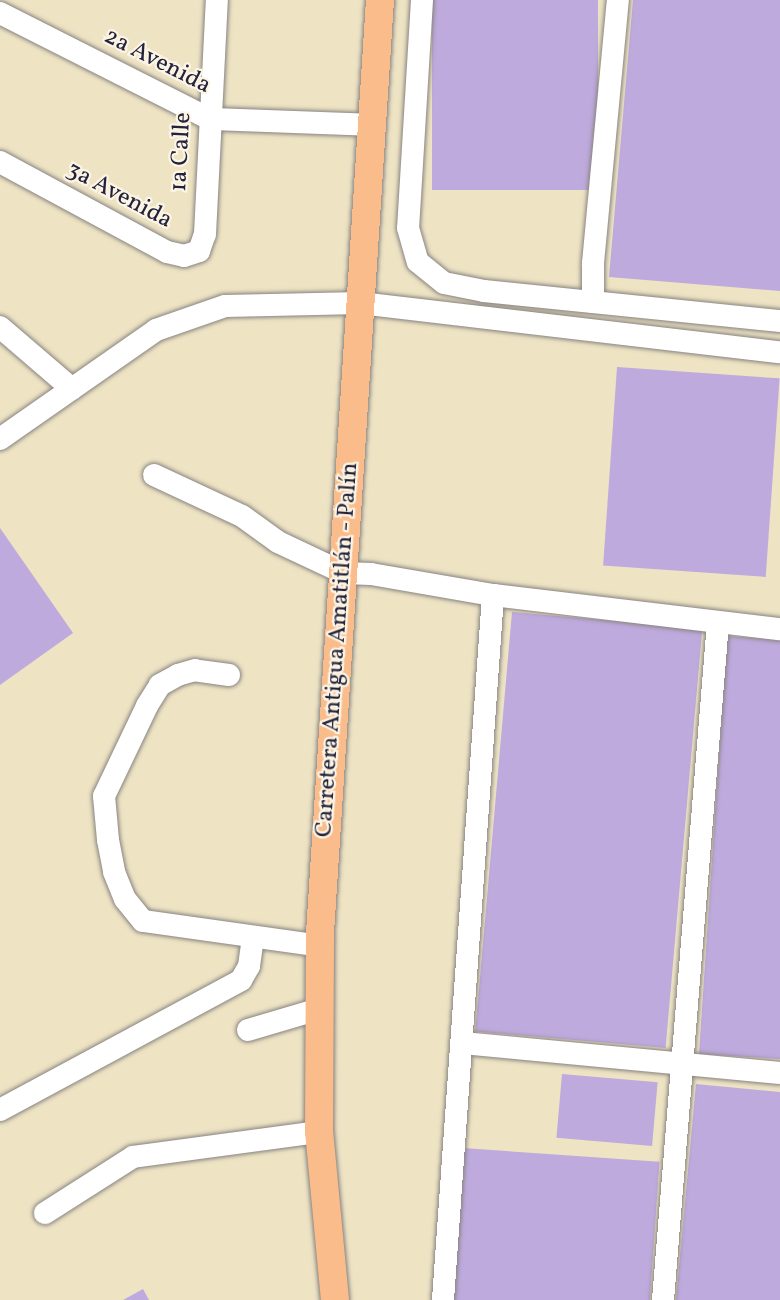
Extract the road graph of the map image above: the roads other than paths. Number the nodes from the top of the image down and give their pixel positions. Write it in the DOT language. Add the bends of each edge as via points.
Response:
graph roads {
  1 [pos="216,0"];
  2 [pos="380,0"];
  3 [pos="422,0"];
  4 [pos="618,0"];
  5 [pos="0,13"];
  6 [pos="210,119"];
  7 [pos="371,125"];
  8 [pos="0,162"];
  9 [pos="205,234"];
  10 [pos="593,302"];
  11 [pos="360,303"];
  12 [pos="780,321"];
  13 [pos="0,327"];
  14 [pos="780,352"];
  15 [pos="72,389"];
  16 [pos="0,439"];
  17 [pos="154,475"];
  18 [pos="344,573"];
  19 [pos="493,595"];
  20 [pos="718,623"];
  21 [pos="780,629"];
  22 [pos="229,675"];
  23 [pos="253,938"];
  24 [pos="320,946"];
  25 [pos="319,1009"];
  26 [pos="248,1030"];
  27 [pos="464,1043"];
  28 [pos="683,1065"];
  29 [pos="780,1073"];
  30 [pos="0,1110"];
  31 [pos="319,1132"];
  32 [pos="45,1213"];
  33 [pos="335,1300"];
  34 [pos="443,1300"];
  35 [pos="663,1300"];
  1 -- 6 [label="street, 1a Calle"];
  2 -- 7 [label="main road, Carretera Antigua Amatitlán - Palín"];
  3 -- 10 [label="street" via="408,228 418,262 444,283"];
  4 -- 10 [label="street" via="593,263"];
  5 -- 6 [label="street, 2a Avenida"];
  6 -- 7 [label="street, 2a Avenida"];
  6 -- 9 [label="street, 1a Calle"];
  7 -- 11 [label="main road, Carretera Antigua Amatitlán - Palín"];
  8 -- 9 [label="street, 3a Avenida" via="167,252 193,255"];
  10 -- 12 [label="street"];
  11 -- 14 [label="street"];
  11 -- 15 [label="street" via="225,306 156,330"];
  11 -- 18 [label="main road, Carretera Antigua Amatitlán - Palín"];
  13 -- 15 [label="street"];
  15 -- 16 [label="street"];
  17 -- 18 [label="street" via="242,516 278,542"];
  18 -- 19 [label="street"];
  18 -- 24 [label="main road, Carretera Antigua Amatitlán - Palín"];
  19 -- 20 [label="street"];
  19 -- 27 [label="street"];
  20 -- 21 [label="street"];
  20 -- 28 [label="street"];
  22 -- 23 [label="street" via="195,670 160,685 104,796 108,840 114,872 125,899 142,921"];
  23 -- 24 [label="street"];
  23 -- 30 [label="street" via="249,966 241,980"];
  24 -- 25 [label="main road, Carretera Antigua Amatitlán - Palín"];
  25 -- 26 [label="street"];
  25 -- 31 [label="main road, Carretera Antigua Amatitlán - Palín"];
  27 -- 28 [label="street"];
  27 -- 34 [label="street"];
  28 -- 29 [label="street"];
  28 -- 35 [label="street"];
  31 -- 32 [label="street" via="133,1157"];
  31 -- 33 [label="main road, Carretera Antigua Amatitlán - Palín"];
}
